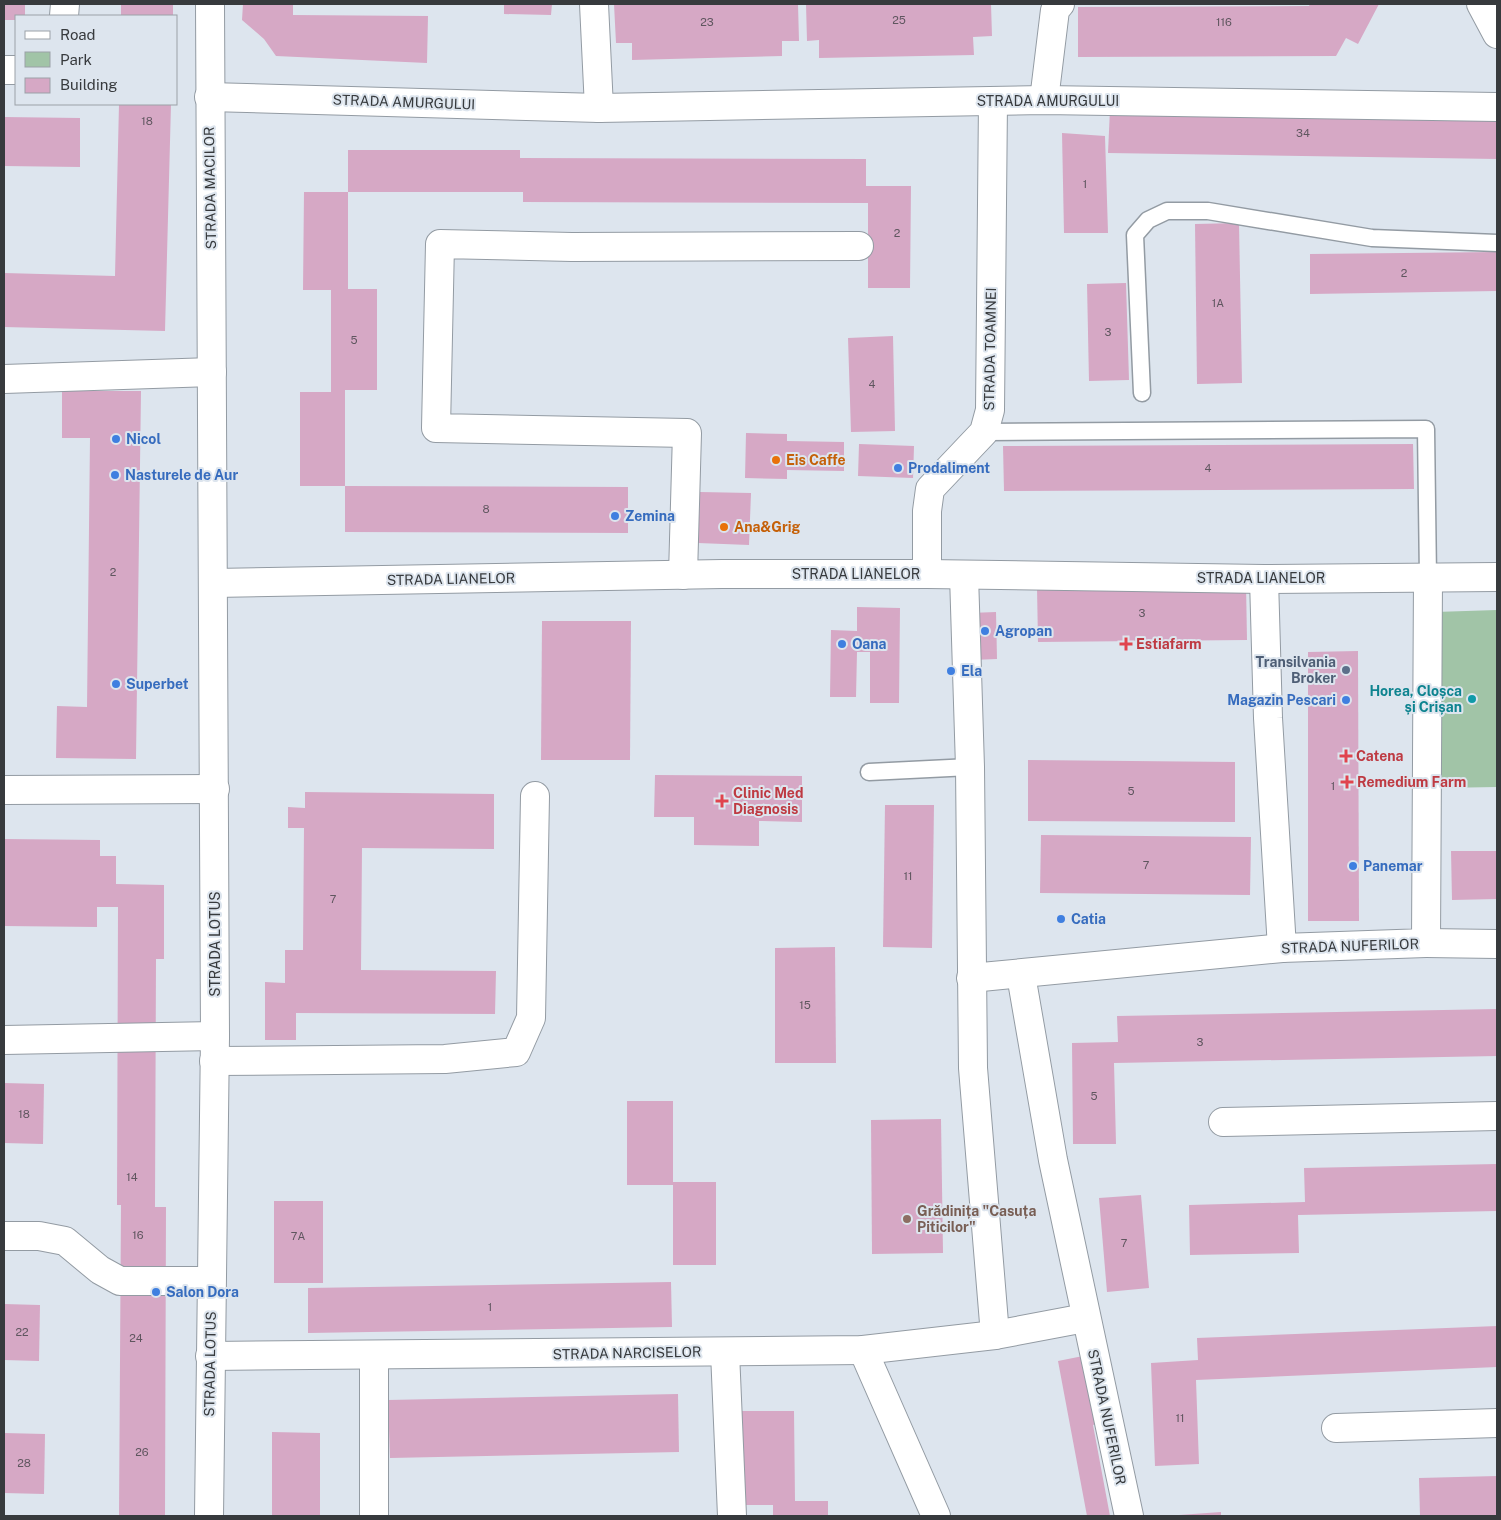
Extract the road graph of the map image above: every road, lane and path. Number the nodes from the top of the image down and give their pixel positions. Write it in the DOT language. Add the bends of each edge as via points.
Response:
graph roads {
  1 [pos="210,4"];
  2 [pos="594,4"];
  3 [pos="1060,4"];
  4 [pos="1481,4"];
  5 [pos="1497,34"];
  6 [pos="209,97"];
  7 [pos="1044,100"];
  8 [pos="993,101"];
  9 [pos="1497,107"];
  10 [pos="599,108"];
  11 [pos="1497,243"];
  12 [pos="859,246"];
  13 [pos="212,372"];
  14 [pos="4,379"];
  15 [pos="1142,393"];
  16 [pos="984,432"];
  17 [pos="927,574"];
  18 [pos="683,575"];
  19 [pos="964,575"];
  20 [pos="1497,577"];
  21 [pos="1428,578"];
  22 [pos="1264,579"];
  23 [pos="214,583"];
  24 [pos="970,767"];
  25 [pos="869,772"];
  26 [pos="215,789"];
  27 [pos="4,790"];
  28 [pos="535,796"];
  29 [pos="1426,943"];
  30 [pos="1497,944"];
  31 [pos="1282,948"];
  32 [pos="1020,975"];
  33 [pos="971,978"];
  34 [pos="4,1040"];
  35 [pos="215,1048"];
  36 [pos="1497,1116"];
  37 [pos="1223,1122"];
  38 [pos="4,1236"];
  39 [pos="211,1282"];
  40 [pos="1085,1318"];
  41 [pos="995,1335"];
  42 [pos="863,1350"];
  43 [pos="725,1352"];
  44 [pos="210,1356"];
  45 [pos="374,1356"];
  46 [pos="1497,1423"];
  47 [pos="1336,1428"];
  48 [pos="209,1516"];
  49 [pos="374,1516"];
  50 [pos="732,1516"];
  51 [pos="936,1516"];
  52 [pos="1129,1516"];
  1 -- 6 [label="street, STRADA MACILOR"];
  2 -- 10 [label="street"];
  3 -- 7 [label="street" via="1055,10"];
  4 -- 5 [label="street"];
  6 -- 10 [label="street, STRADA AMURGULUI"];
  6 -- 13 [label="street, STRADA MACILOR"];
  7 -- 8 [label="street, STRADA AMURGULUI"];
  7 -- 9 [label="street, STRADA AMURGULUI"];
  8 -- 10 [label="street, STRADA AMURGULUI"];
  8 -- 16 [label="street, STRADA TOAMNEI" via="990,410"];
  11 -- 15 [label="lane" via="1372,238 1208,211 1167,211 1148,220 1135,235"];
  12 -- 18 [label="street" via="440,244 436,428 688,433"];
  13 -- 14 [label="street"];
  13 -- 23 [label="street, STRADA LOTUS"];
  16 -- 17 [label="street, STRADA TOAMNEI" via="930,489"];
  16 -- 21 [label="lane" via="1426,428"];
  17 -- 18 [label="street, STRADA LIANELOR"];
  17 -- 19 [label="street, STRADA LIANELOR"];
  18 -- 23 [label="street, STRADA LIANELOR"];
  19 -- 22 [label="street, STRADA LIANELOR"];
  19 -- 24 [label="street"];
  20 -- 21 [label="street, STRADA LIANELOR"];
  21 -- 22 [label="street, STRADA LIANELOR"];
  21 -- 29 [label="street, STRADA NUFERILOR"];
  22 -- 31 [label="street" via="1268,718"];
  23 -- 26 [label="street, STRADA LOTUS"];
  24 -- 25 [label="lane"];
  24 -- 33 [label="street"];
  26 -- 27 [label="street"];
  26 -- 35 [label="street, STRADA LOTUS"];
  28 -- 35 [label="street" via="531,1018 516,1052 444,1059"];
  29 -- 30 [label="street"];
  29 -- 31 [label="street, STRADA NUFERILOR"];
  31 -- 32 [label="street, STRADA NUFERILOR"];
  32 -- 33 [label="street, STRADA NUFERILOR"];
  32 -- 40 [label="street, STRADA NUFERILOR"];
  33 -- 41 [label="street" via="973,1068"];
  34 -- 35 [label="street"];
  35 -- 39 [label="street, STRADA LOTUS"];
  36 -- 37 [label="street"];
  38 -- 39 [label="street" via="39,1236 65,1241 120,1282"];
  39 -- 44 [label="street, STRADA LOTUS"];
  40 -- 41 [label="street, STRADA NARCISELOR"];
  40 -- 52 [label="street, STRADA NUFERILOR"];
  41 -- 42 [label="street, STRADA NARCISELOR"];
  42 -- 43 [label="street, STRADA NARCISELOR"];
  42 -- 51 [label="street"];
  43 -- 45 [label="street, STRADA NARCISELOR"];
  43 -- 50 [label="street"];
  44 -- 45 [label="street, STRADA NARCISELOR"];
  44 -- 48 [label="street, STRADA LOTUS"];
  45 -- 49 [label="street"];
  46 -- 47 [label="street"];
}
